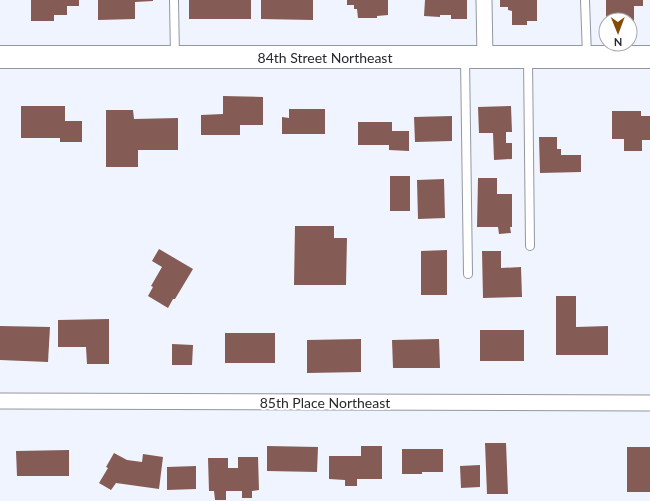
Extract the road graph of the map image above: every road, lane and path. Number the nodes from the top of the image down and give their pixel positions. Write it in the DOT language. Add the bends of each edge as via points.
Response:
graph roads {
  1 [pos="174,0"];
  2 [pos="484,0"];
  3 [pos="585,0"];
  4 [pos="0,57"];
  5 [pos="175,57"];
  6 [pos="475,57"];
  7 [pos="528,57"];
  8 [pos="587,57"];
  9 [pos="650,57"];
  10 [pos="530,246"];
  11 [pos="468,274"];
  12 [pos="0,401"];
  13 [pos="650,403"];
  1 -- 5 [label="lane"];
  2 -- 6 [label="street"];
  3 -- 8 [label="lane"];
  4 -- 5 [label="street, 84th Street Northeast"];
  5 -- 6 [label="street, 84th Street Northeast"];
  6 -- 7 [label="street, 84th Street Northeast"];
  6 -- 11 [label="lane"];
  7 -- 8 [label="street, 84th Street Northeast"];
  7 -- 10 [label="lane"];
  8 -- 9 [label="street, 84th Street Northeast"];
  12 -- 13 [label="street, 85th Place Northeast"];
}
